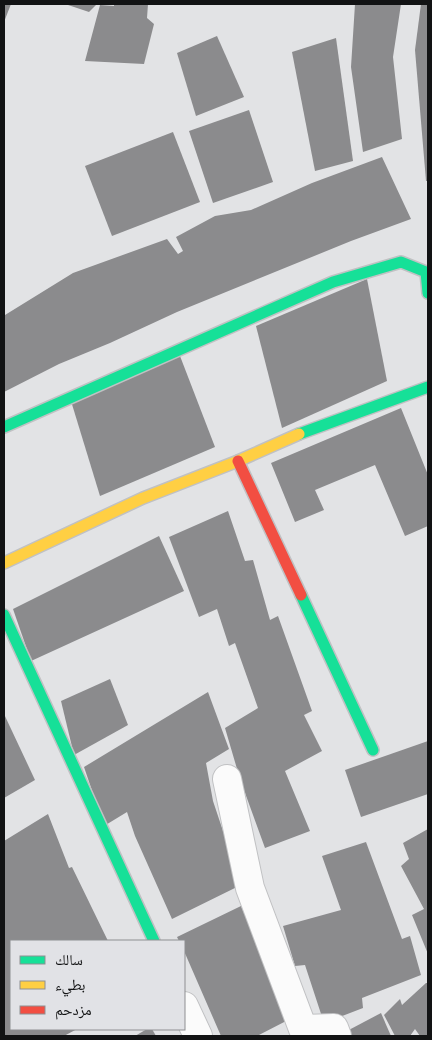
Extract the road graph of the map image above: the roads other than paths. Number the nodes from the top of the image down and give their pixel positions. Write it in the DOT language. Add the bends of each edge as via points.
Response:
graph roads {
  1 [pos="428,293"];
  2 [pos="428,387"];
  3 [pos="4,427"];
  4 [pos="238,461"];
  5 [pos="4,563"];
  6 [pos="4,615"];
  7 [pos="373,750"];
  8 [pos="227,779"];
  9 [pos="154,940"];
  10 [pos="185,1008"];
  11 [pos="198,1036"];
  12 [pos="337,1036"];
  1 -- 3 [label="street" via="426,272 401,262 334,282"];
  2 -- 4 [label="street" via="292,437"];
  4 -- 5 [label="street" via="143,498"];
  4 -- 7 [label="street"];
  6 -- 9 [label="street"];
  8 -- 12 [label="street" via="250,888 303,1029 334,1028"];
  10 -- 11 [label="street"];
}
